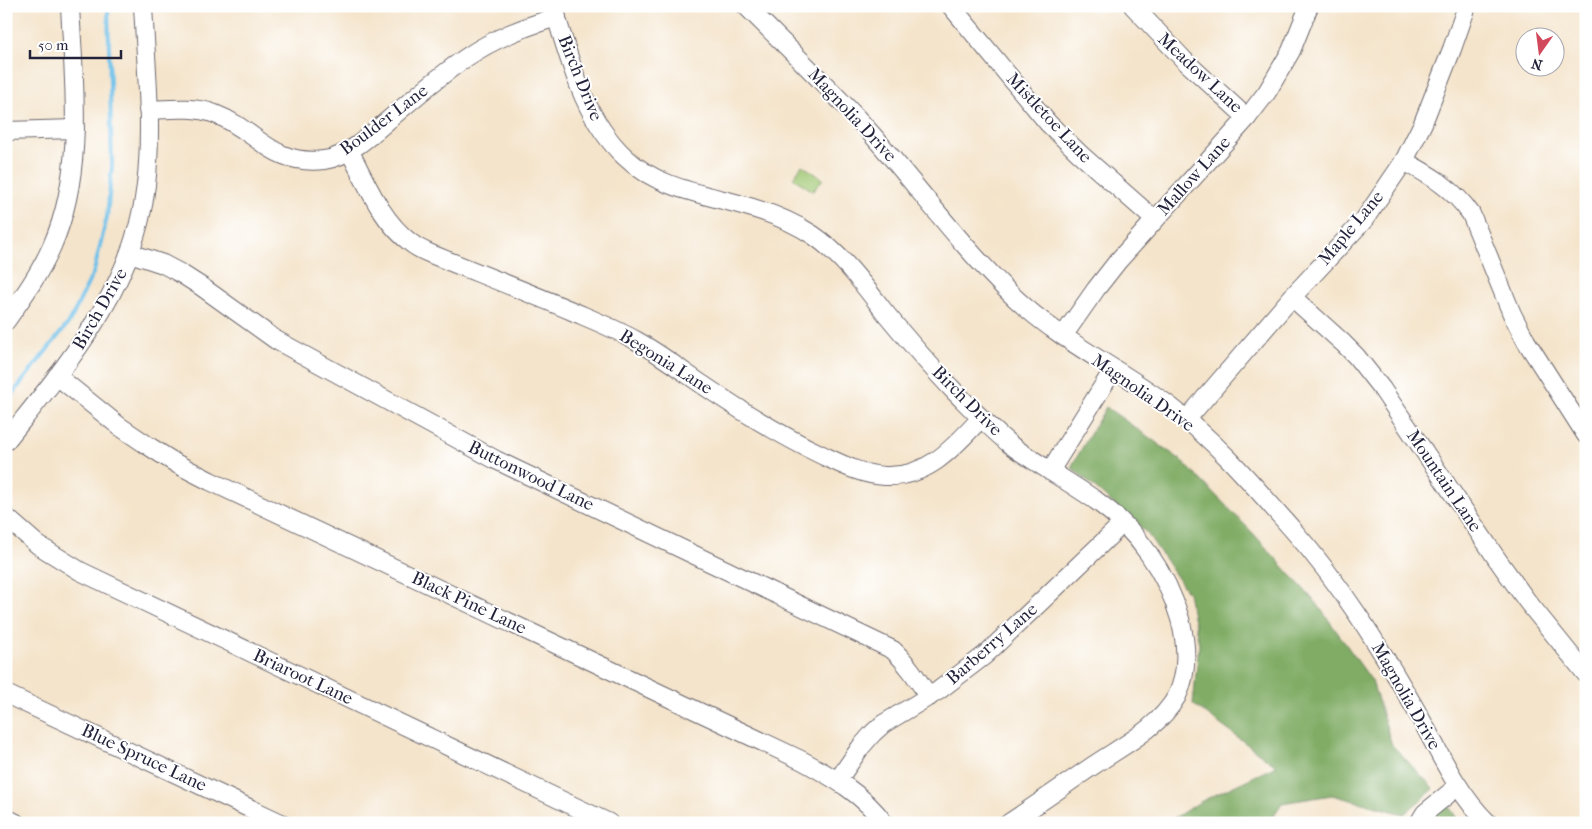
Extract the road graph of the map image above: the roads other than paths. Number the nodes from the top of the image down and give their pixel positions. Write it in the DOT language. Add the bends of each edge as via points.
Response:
graph roads {
  1 [pos="70,6"];
  2 [pos="143,6"];
  3 [pos="746,6"];
  4 [pos="951,6"];
  5 [pos="1133,6"];
  6 [pos="1309,6"];
  7 [pos="1467,6"];
  8 [pos="555,11"];
  9 [pos="148,110"];
  10 [pos="1247,118"];
  11 [pos="75,129"];
  12 [pos="6,131"];
  13 [pos="349,150"];
  14 [pos="1404,161"];
  15 [pos="1155,220"];
  16 [pos="130,253"];
  17 [pos="1292,298"];
  18 [pos="6,321"];
  19 [pos="1063,336"];
  20 [pos="1113,370"];
  21 [pos="57,376"];
  22 [pos="981,418"];
  23 [pos="1186,420"];
  24 [pos="1586,434"];
  25 [pos="6,442"];
  26 [pos="1050,471"];
  27 [pos="6,518"];
  28 [pos="1122,524"];
  29 [pos="1586,674"];
  30 [pos="6,694"];
  31 [pos="928,697"];
  32 [pos="838,780"];
  33 [pos="1458,786"];
  34 [pos="6,818"];
  35 [pos="16,823"];
  36 [pos="281,823"];
  37 [pos="609,823"];
  38 [pos="884,823"];
  39 [pos="1009,823"];
  40 [pos="1419,823"];
  41 [pos="1488,823"];
  1 -- 11 [label="street"];
  2 -- 9 [label="street, Birch Drive"];
  3 -- 19 [label="street, Magnolia Drive" via="868,130 977,260 1016,299"];
  4 -- 15 [label="street, Mistletoe Lane" via="1048,122"];
  5 -- 10 [label="street, Meadow Lane" via="1184,60"];
  6 -- 10 [label="street, Mallow Lane" via="1281,71"];
  7 -- 14 [label="street, Maple Lane" via="1423,123"];
  8 -- 13 [label="street, Boulder Lane" via="481,48"];
  8 -- 22 [label="street, Birch Drive" via="586,104 597,124 626,159 655,178 767,214 818,239 856,276 923,357"];
  9 -- 13 [label="street, Boulder Lane" via="184,108 214,113 231,121 269,149 296,159 331,159"];
  9 -- 16 [label="street, Birch Drive" via="146,186"];
  10 -- 15 [label="street, Mallow Lane"];
  11 -- 12 [label="street"];
  11 -- 18 [label="street" via="74,165 63,216 42,267"];
  13 -- 22 [label="street, Begonia Lane" via="376,203 412,244 635,340 779,433 848,467 884,476 917,472 937,461"];
  14 -- 17 [label="street, Maple Lane" via="1364,220"];
  14 -- 24 [label="street" via="1451,190 1471,214 1526,341"];
  15 -- 19 [label="street, Mallow Lane" via="1107,275"];
  16 -- 21 [label="street, Birch Drive" via="111,297"];
  16 -- 31 [label="street, Buttonwood Lane" via="180,273 276,340 496,460 893,650 917,677"];
  17 -- 23 [label="street, Maple Lane"];
  17 -- 29 [label="street, Mountain Lane" via="1361,362 1527,601"];
  19 -- 20 [label="street, Magnolia Drive"];
  20 -- 23 [label="street, Magnolia Drive"];
  20 -- 26 [label="street"];
  21 -- 25 [label="street, Birch Drive"];
  21 -- 32 [label="street, Black Pine Lane" via="119,426 177,464"];
  22 -- 26 [label="street, Birch Drive" via="1008,443"];
  23 -- 33 [label="street, Magnolia Drive" via="1259,492 1334,581 1415,707"];
  26 -- 28 [label="street, Birch Drive" via="1099,503"];
  27 -- 37 [label="street, Briaroot Lane" via="80,572"];
  28 -- 31 [label="street, Barberry Lane" via="988,653"];
  28 -- 39 [label="street, Birch Drive" via="1157,566 1176,608 1186,650 1186,666 1177,695 1168,709 1140,736"];
  30 -- 36 [label="street, Blue Spruce Lane"];
  31 -- 32 [label="street, Barberry Lane" via="873,733"];
  32 -- 38 [label="street, Black Pine Lane" via="868,804"];
  33 -- 40 [label="street" via="1425,813"];
  33 -- 41 [label="street, Magnolia Drive"];
  34 -- 35 [label="street"];
}
